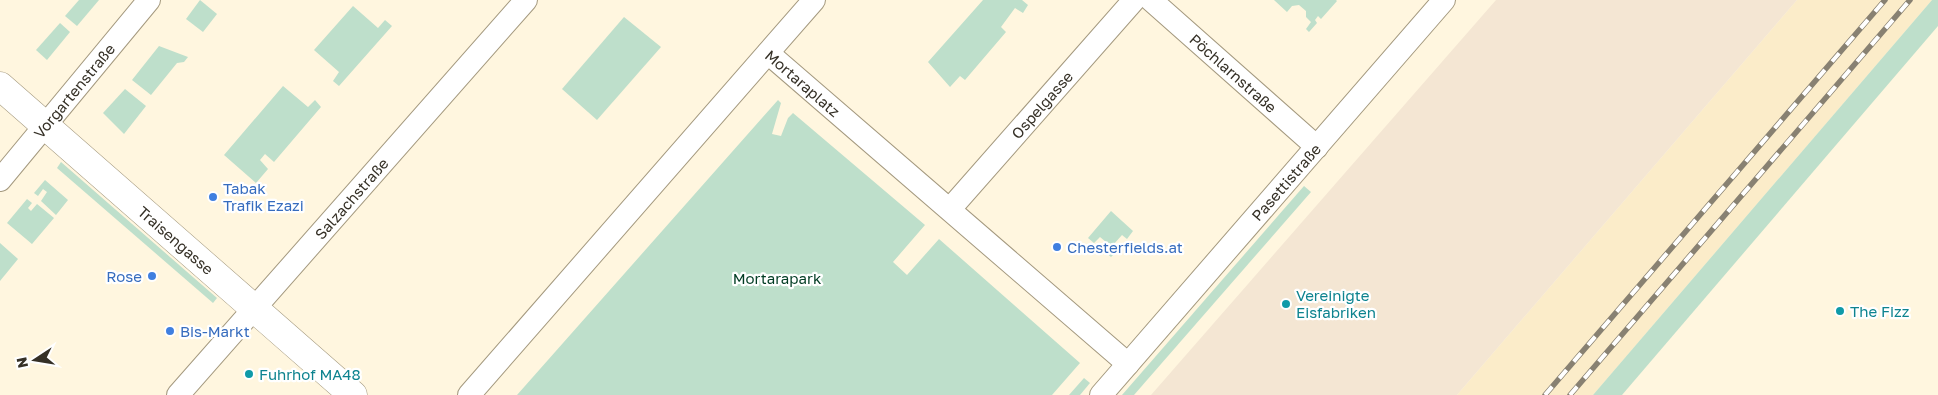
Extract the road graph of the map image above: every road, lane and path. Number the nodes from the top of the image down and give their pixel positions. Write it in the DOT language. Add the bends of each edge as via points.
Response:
graph roads {
  1 [pos="149,0"];
  2 [pos="526,0"];
  3 [pos="814,0"];
  4 [pos="1134,0"];
  5 [pos="1151,0"];
  6 [pos="1444,0"];
  7 [pos="768,53"];
  8 [pos="0,86"];
  9 [pos="45,126"];
  10 [pos="1316,146"];
  11 [pos="0,180"];
  12 [pos="950,209"];
  13 [pos="254,309"];
  14 [pos="1128,364"];
  15 [pos="178,395"];
  16 [pos="353,395"];
  17 [pos="469,395"];
  18 [pos="1101,395"];
  1 -- 9 [label="street, Vorgartenstraße"];
  2 -- 13 [label="street, Salzachstraße"];
  3 -- 7 [label="street"];
  4 -- 12 [label="street, Ospelgasse"];
  5 -- 10 [label="street, Pöchlarnstraße"];
  6 -- 10 [label="street, Pasettistraße"];
  7 -- 12 [label="street, Mortaraplatz"];
  7 -- 17 [label="street, Mortaraplatz"];
  8 -- 9 [label="street, Traisengasse"];
  9 -- 11 [label="street, Vorgartenstraße"];
  9 -- 13 [label="street, Traisengasse"];
  10 -- 14 [label="street, Pasettistraße"];
  12 -- 14 [label="street, Mortaraplatz"];
  13 -- 15 [label="street, Salzachstraße"];
  13 -- 16 [label="street, Traisengasse"];
  14 -- 18 [label="street"];
}
